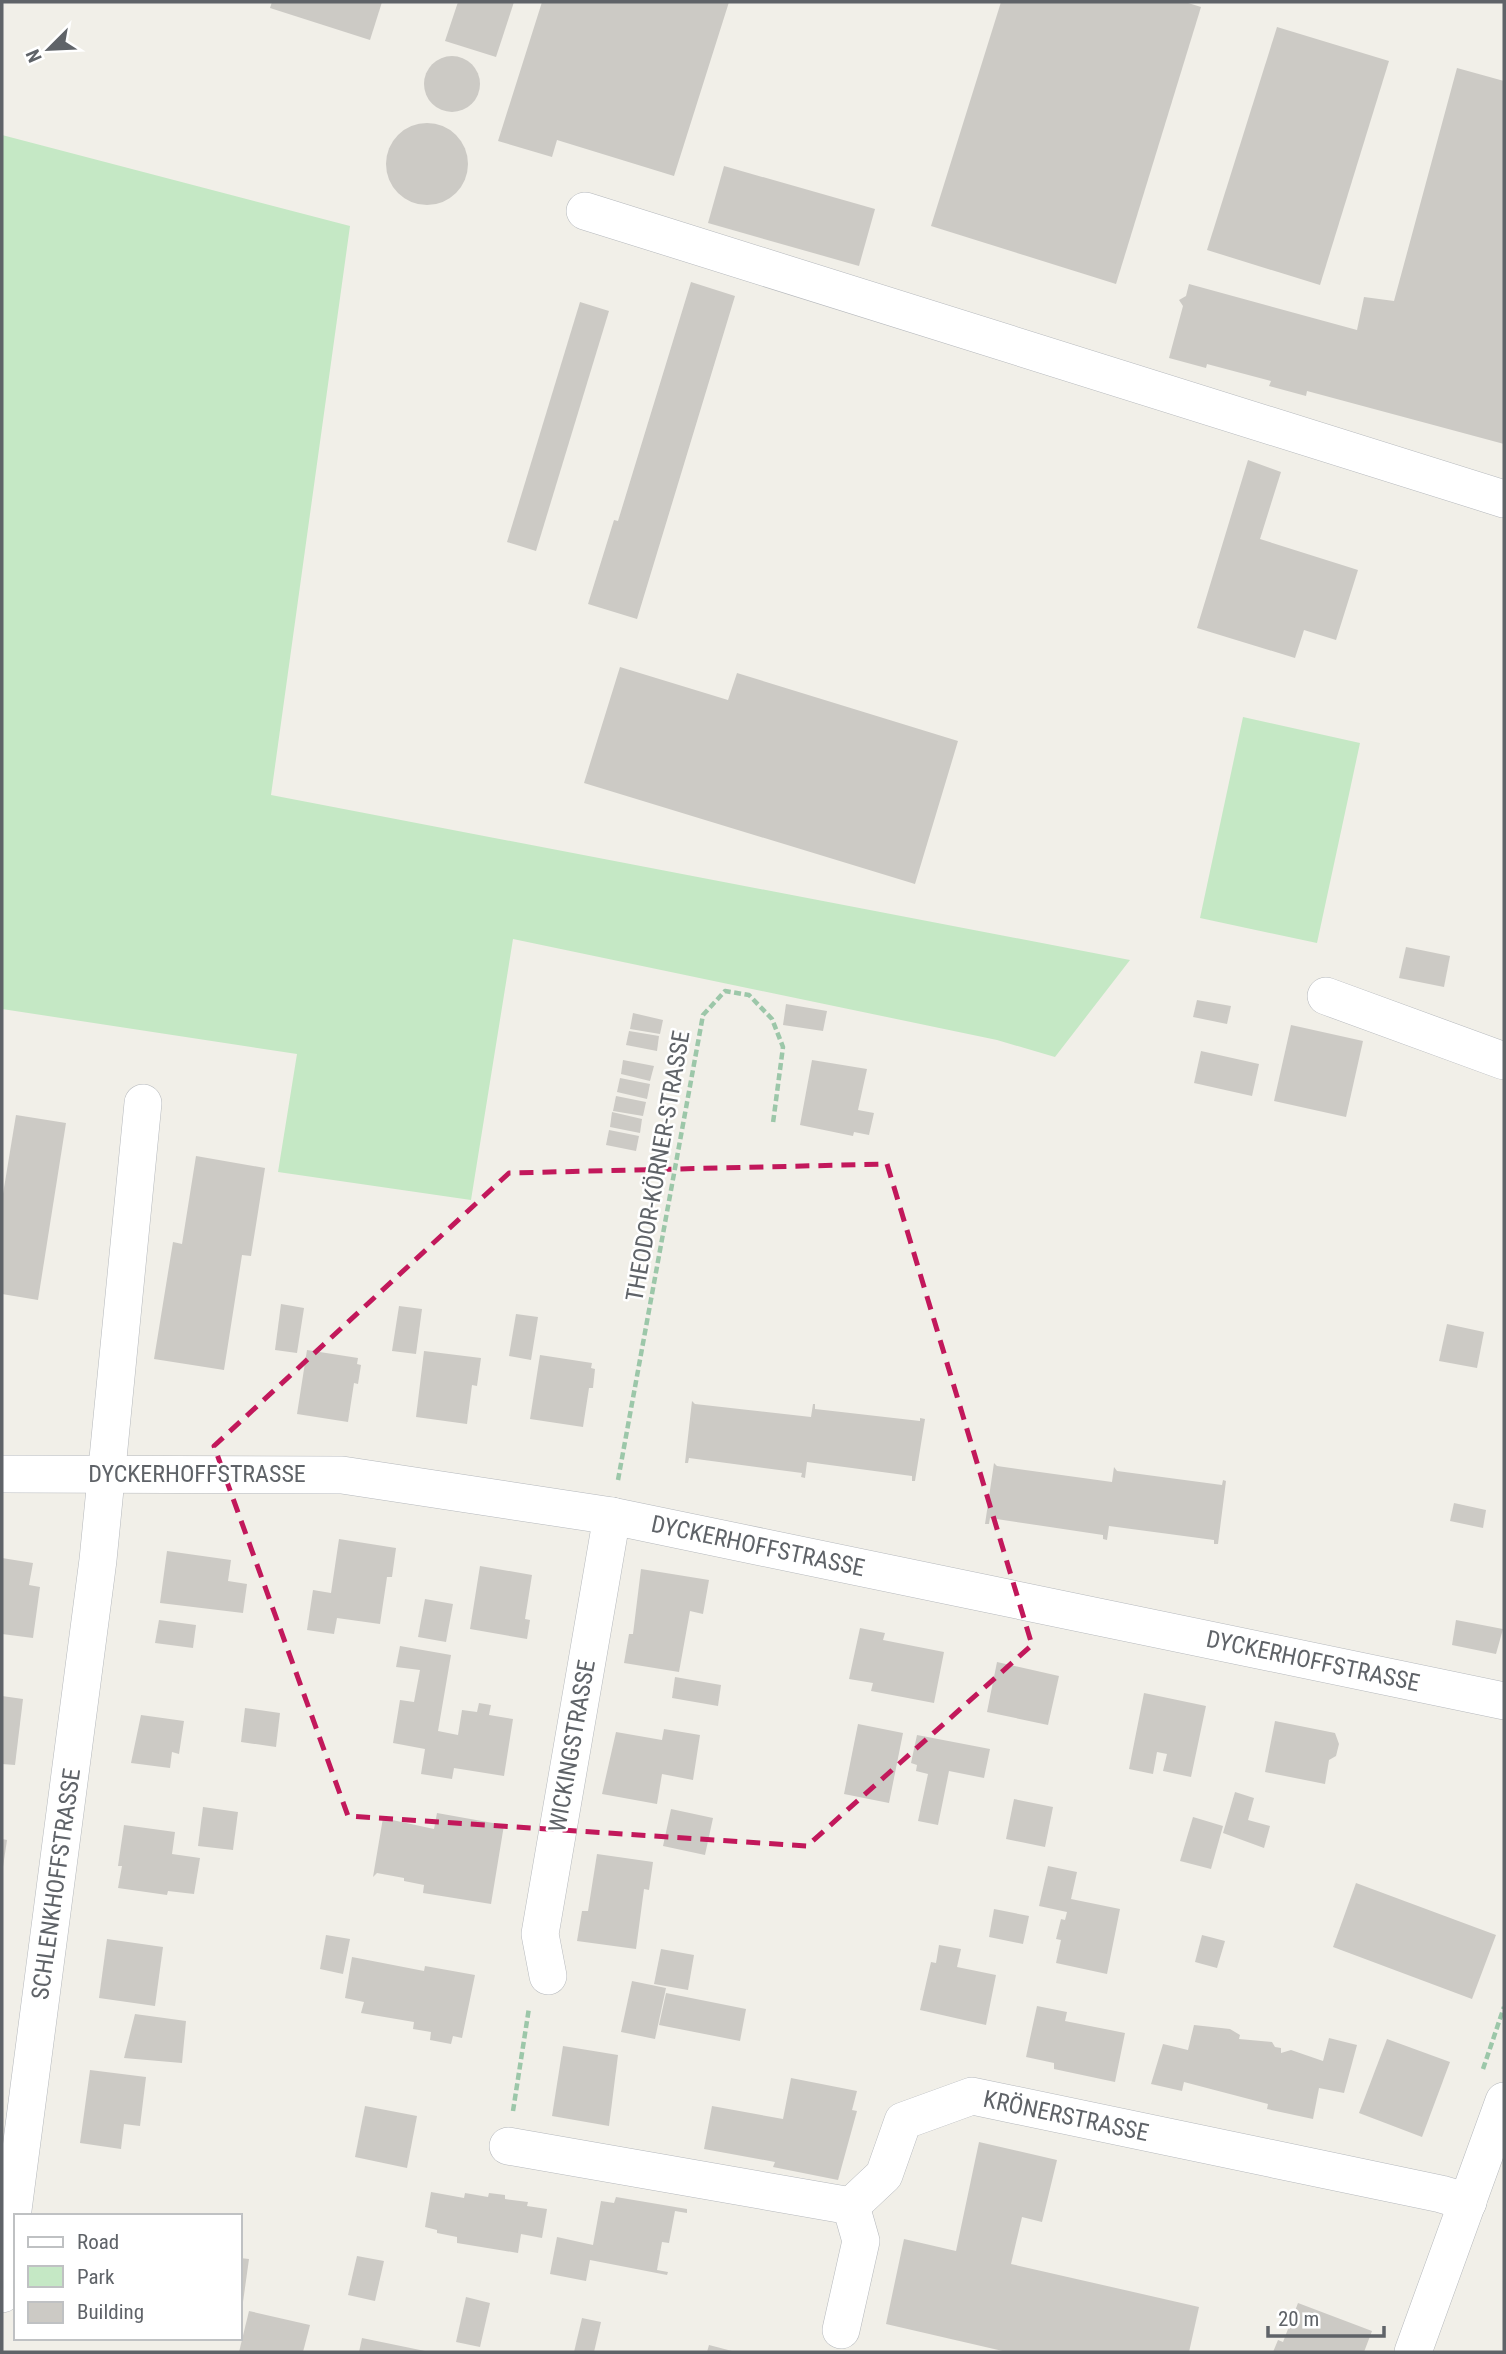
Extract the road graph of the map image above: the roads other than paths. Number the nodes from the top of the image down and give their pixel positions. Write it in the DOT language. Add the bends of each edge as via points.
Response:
graph roads {
  1 [pos="584,211"];
  2 [pos="1504,499"];
  3 [pos="1326,996"];
  4 [pos="1504,1060"];
  5 [pos="143,1103"];
  6 [pos="2,1474"];
  7 [pos="107,1474"];
  8 [pos="612,1516"];
  9 [pos="1504,1700"];
  10 [pos="548,1976"];
  11 [pos="1504,2101"];
  12 [pos="508,2146"];
  13 [pos="1468,2202"];
  14 [pos="851,2206"];
  15 [pos="2,2294"];
  16 [pos="841,2330"];
  17 [pos="1413,2352"];
  1 -- 2 [label="street"];
  3 -- 4 [label="street"];
  5 -- 7 [label="street, SCHLENKHOFFSTRASSE"];
  6 -- 7 [label="street, DYCKERHOFFSTRASSE"];
  7 -- 8 [label="street, DYCKERHOFFSTRASSE" via="342,1475"];
  7 -- 15 [label="street, SCHLENKHOFFSTRASSE"];
  8 -- 9 [label="street, DYCKERHOFFSTRASSE"];
  8 -- 10 [label="street, WICKINGSTRASSE" via="540,1934"];
  11 -- 13 [label="street"];
  12 -- 14 [label="street"];
  13 -- 14 [label="street, KRÖNERSTRASSE" via="972,2096 902,2121 884,2175"];
  13 -- 17 [label="street"];
  14 -- 16 [label="street" via="861,2241"];
}
